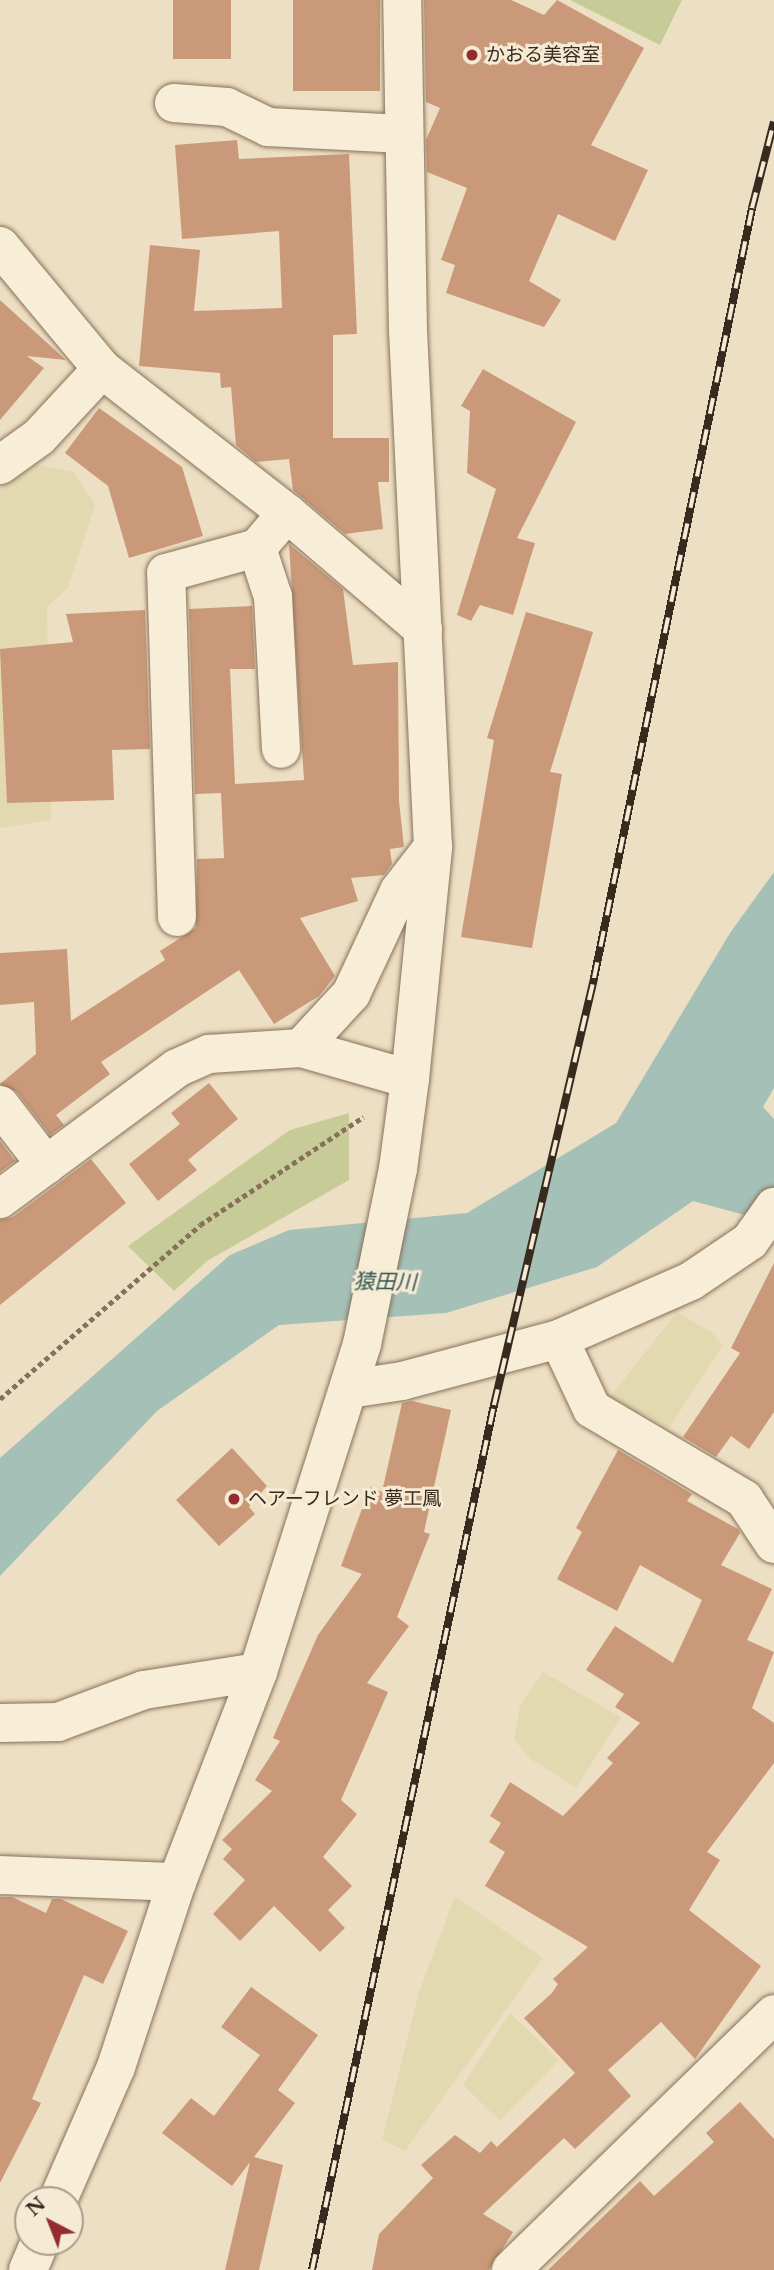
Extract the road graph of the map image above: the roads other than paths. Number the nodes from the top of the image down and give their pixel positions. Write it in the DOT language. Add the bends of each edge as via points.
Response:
graph roads {
  1 [pos="402,0"];
  2 [pos="174,103"];
  3 [pos="403,134"];
  4 [pos="0,246"];
  5 [pos="102,369"];
  6 [pos="0,465"];
  7 [pos="287,513"];
  8 [pos="257,548"];
  9 [pos="423,629"];
  10 [pos="281,749"];
  11 [pos="433,847"];
  12 [pos="177,917"];
  13 [pos="301,1048"];
  14 [pos="410,1079"];
  15 [pos="0,1105"];
  16 [pos="47,1166"];
  17 [pos="0,1199"];
  18 [pos="774,1207"];
  19 [pos="559,1339"];
  20 [pos="349,1389"];
  21 [pos="774,1544"];
  22 [pos="258,1672"];
  23 [pos="0,1723"];
  24 [pos="0,1875"];
  25 [pos="177,1882"];
  26 [pos="774,2014"];
  27 [pos="64,2186"];
  28 [pos="511,2270"];
  1 -- 3 [label="street"];
  2 -- 3 [label="street" via="227,107 268,127"];
  3 -- 9 [label="street"];
  4 -- 5 [label="street"];
  5 -- 6 [label="street" via="39,437"];
  5 -- 7 [label="street"];
  7 -- 8 [label="street"];
  7 -- 9 [label="street"];
  8 -- 10 [label="street" via="273,597"];
  8 -- 12 [label="street" via="166,573"];
  9 -- 11 [label="street"];
  11 -- 13 [label="street" via="399,891 351,994"];
  11 -- 14 [label="street"];
  13 -- 14 [label="street"];
  13 -- 16 [label="street" via="209,1054 177,1068"];
  14 -- 20 [label="street" via="398,1170"];
  15 -- 16 [label="street"];
  16 -- 17 [label="street"];
  18 -- 19 [label="street" via="750,1241 691,1281"];
  19 -- 20 [label="street" via="402,1381"];
  19 -- 21 [label="street" via="592,1409 744,1499"];
  20 -- 22 [label="street"];
  22 -- 23 [label="street" via="144,1689 58,1722"];
  22 -- 25 [label="street"];
  24 -- 25 [label="street"];
  25 -- 27 [label="street" via="116,2067"];
  26 -- 28 [label="street"];
}
